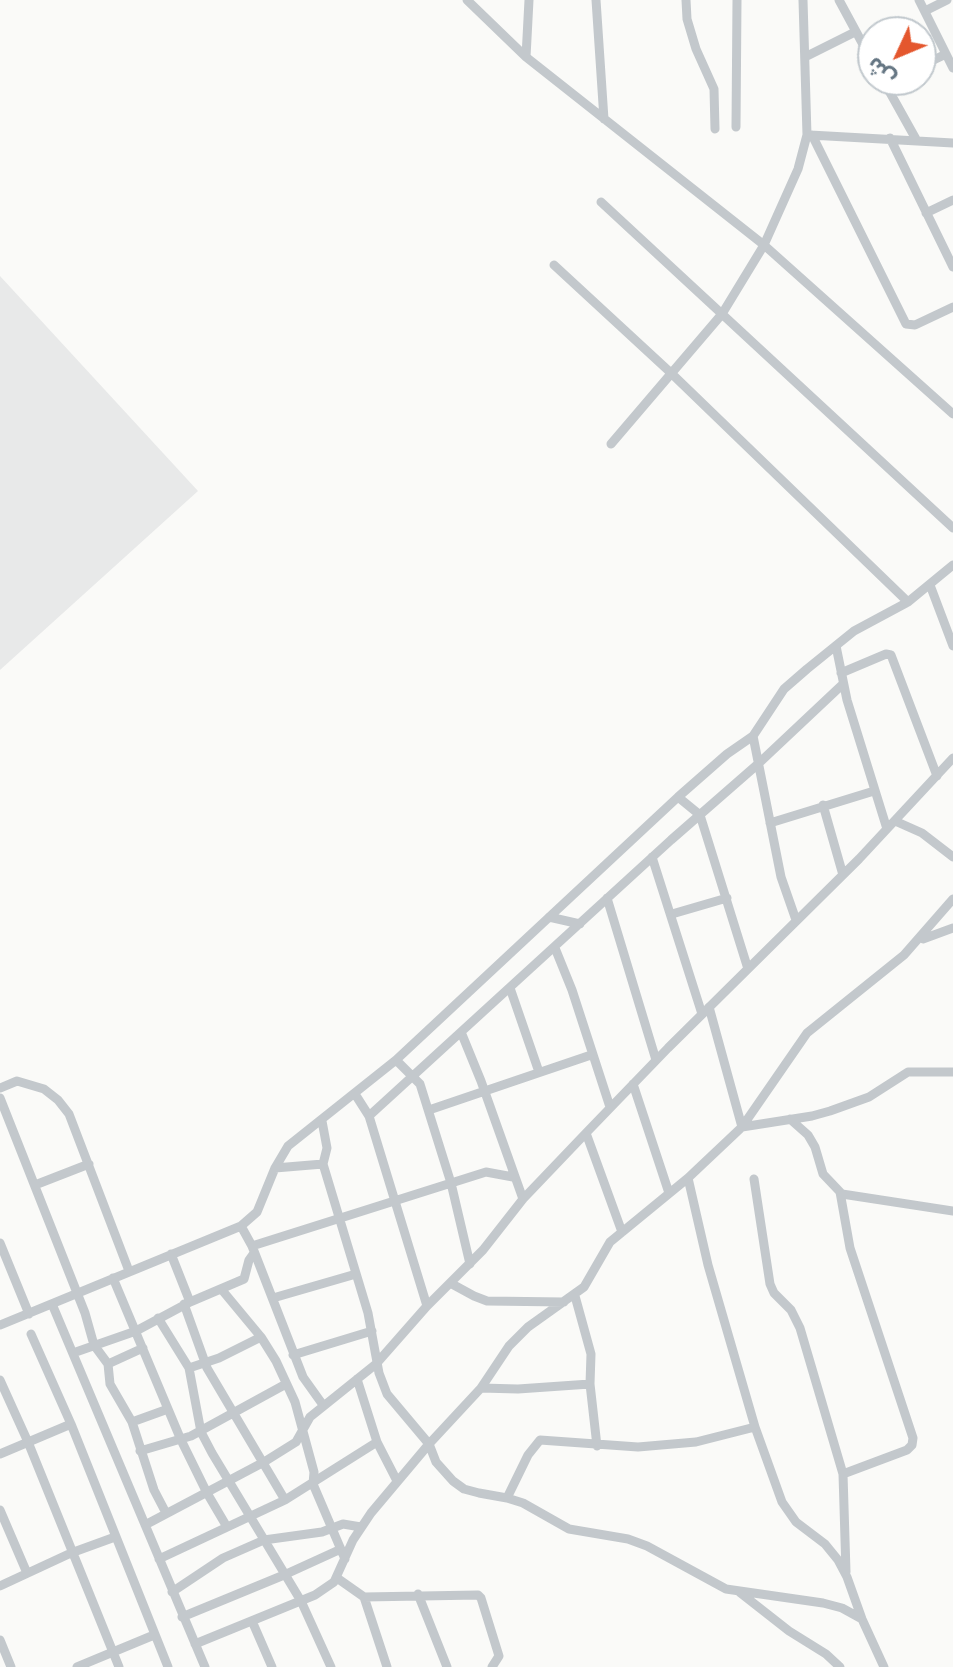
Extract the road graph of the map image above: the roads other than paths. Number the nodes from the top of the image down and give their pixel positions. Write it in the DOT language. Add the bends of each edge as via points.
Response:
graph roads {
  1 [pos="467,0"];
  2 [pos="529,0"];
  3 [pos="596,0"];
  4 [pos="686,0"];
  5 [pos="737,0"];
  6 [pos="803,0"];
  7 [pos="839,0"];
  8 [pos="919,0"];
  9 [pos="947,0"];
  10 [pos="925,11"];
  11 [pos="855,32"];
  12 [pos="857,35"];
  13 [pos="946,54"];
  14 [pos="526,57"];
  15 [pos="805,57"];
  16 [pos="937,58"];
  17 [pos="953,68"];
  18 [pos="894,96"];
  19 [pos="604,119"];
  20 [pos="736,127"];
  21 [pos="715,129"];
  22 [pos="809,135"];
  23 [pos="890,138"];
  24 [pos="917,141"];
  25 [pos="953,143"];
  26 [pos="953,200"];
  27 [pos="601,202"];
  28 [pos="926,213"];
  29 [pos="764,245"];
  30 [pos="952,260"];
  31 [pos="554,265"];
  32 [pos="953,307"];
  33 [pos="722,314"];
  34 [pos="671,373"];
  35 [pos="953,414"];
  36 [pos="611,444"];
  37 [pos="953,528"];
  38 [pos="953,565"];
  39 [pos="930,585"];
  40 [pos="908,602"];
  41 [pos="836,646"];
  42 [pos="953,646"];
  43 [pos="841,673"];
  44 [pos="843,684"];
  45 [pos="753,736"];
  46 [pos="953,758"];
  47 [pos="758,764"];
  48 [pos="937,776"];
  49 [pos="874,791"];
  50 [pos="678,797"];
  51 [pos="823,805"];
  52 [pos="700,815"];
  53 [pos="895,821"];
  54 [pos="770,823"];
  55 [pos="887,829"];
  56 [pos="652,857"];
  57 [pos="953,857"];
  58 [pos="843,875"];
  59 [pos="607,898"];
  60 [pos="727,898"];
  61 [pos="953,899"];
  62 [pos="672,914"];
  63 [pos="549,917"];
  64 [pos="796,920"];
  65 [pos="580,924"];
  66 [pos="953,928"];
  67 [pos="920,940"];
  68 [pos="555,948"];
  69 [pos="748,969"];
  70 [pos="510,988"];
  71 [pos="706,1010"];
  72 [pos="461,1032"];
  73 [pos="591,1055"];
  74 [pos="396,1060"];
  75 [pos="656,1060"];
  76 [pos="539,1072"];
  77 [pos="953,1072"];
  78 [pos="415,1076"];
  79 [pos="633,1084"];
  80 [pos="0,1088"];
  81 [pos="484,1090"];
  82 [pos="355,1094"];
  83 [pos="0,1098"];
  84 [pos="610,1107"];
  85 [pos="429,1110"];
  86 [pos="369,1116"];
  87 [pos="790,1119"];
  88 [pos="4,1120"];
  89 [pos="322,1121"];
  90 [pos="742,1127"];
  91 [pos="586,1133"];
  92 [pos="89,1164"];
  93 [pos="323,1164"];
  94 [pos="275,1168"];
  95 [pos="513,1177"];
  96 [pos="688,1178"];
  97 [pos="754,1179"];
  98 [pos="451,1183"];
  99 [pos="35,1185"];
  100 [pos="840,1192"];
  101 [pos="669,1193"];
  102 [pos="523,1199"];
  103 [pos="396,1201"];
  104 [pos="953,1211"];
  105 [pos="341,1219"];
  106 [pos="241,1226"];
  107 [pos="622,1232"];
  108 [pos="0,1243"];
  109 [pos="253,1249"];
  110 [pos="171,1254"];
  111 [pos="470,1264"];
  112 [pos="129,1271"];
  113 [pos="356,1274"];
  114 [pos="113,1278"];
  115 [pos="452,1284"];
  116 [pos="222,1290"];
  117 [pos="77,1293"];
  118 [pos="575,1296"];
  119 [pos="273,1298"];
  120 [pos="564,1302"];
  121 [pos="187,1303"];
  122 [pos="52,1304"];
  123 [pos="427,1306"];
  124 [pos="29,1314"];
  125 [pos="158,1318"];
  126 [pos="0,1325"];
  127 [pos="136,1331"];
  128 [pos="372,1331"];
  129 [pos="31,1334"];
  130 [pos="261,1337"];
  131 [pos="94,1345"];
  132 [pos="143,1348"];
  133 [pos="73,1353"];
  134 [pos="293,1355"];
  135 [pos="204,1363"];
  136 [pos="108,1364"];
  137 [pos="376,1364"];
  138 [pos="189,1368"];
  139 [pos="357,1379"];
  140 [pos="0,1380"];
  141 [pos="286,1384"];
  142 [pos="590,1384"];
  143 [pos="481,1388"];
  144 [pos="323,1405"];
  145 [pos="168,1409"];
  146 [pos="233,1414"];
  147 [pos="132,1422"];
  148 [pos="71,1424"];
  149 [pos="755,1427"];
  150 [pos="201,1432"];
  151 [pos="303,1432"];
  152 [pos="181,1440"];
  153 [pos="28,1442"];
  154 [pos="377,1442"];
  155 [pos="429,1444"];
  156 [pos="597,1446"];
  157 [pos="140,1451"];
  158 [pos="0,1454"];
  159 [pos="264,1462"];
  160 [pos="843,1474"];
  161 [pos="228,1481"];
  162 [pos="397,1481"];
  163 [pos="313,1484"];
  164 [pos="207,1493"];
  165 [pos="507,1498"];
  166 [pos="285,1500"];
  167 [pos="0,1510"];
  168 [pos="166,1513"];
  169 [pos="251,1517"];
  170 [pos="145,1525"];
  171 [pos="227,1527"];
  172 [pos="361,1527"];
  173 [pos="332,1528"];
  174 [pos="115,1537"];
  175 [pos="264,1540"];
  176 [pos="341,1549"];
  177 [pos="71,1553"];
  178 [pos="159,1559"];
  179 [pos="345,1559"];
  180 [pos="27,1573"];
  181 [pos="284,1575"];
  182 [pos="846,1575"];
  183 [pos="337,1578"];
  184 [pos="0,1586"];
  185 [pos="738,1591"];
  186 [pos="172,1592"];
  187 [pos="418,1594"];
  188 [pos="364,1597"];
  189 [pos="301,1601"];
  190 [pos="182,1617"];
  191 [pos="862,1619"];
  192 [pos="252,1621"];
  193 [pos="154,1635"];
  194 [pos="0,1640"];
  195 [pos="195,1644"];
  196 [pos="114,1652"];
  197 [pos="383,1666"];
  198 [pos="11,1667"];
  199 [pos="77,1667"];
  200 [pos="119,1667"];
  201 [pos="168,1667"];
  202 [pos="205,1667"];
  203 [pos="272,1667"];
  204 [pos="331,1667"];
  205 [pos="447,1667"];
  206 [pos="492,1667"];
  207 [pos="840,1667"];
  208 [pos="884,1667"];
  1 -- 14 [label="street"];
  2 -- 14 [label="street"];
  3 -- 19 [label="street"];
  4 -- 21 [label="street" via="687,19 714,89"];
  5 -- 20 [label="street"];
  6 -- 15 [label="street"];
  7 -- 11 [label="street"];
  8 -- 10 [label="street"];
  9 -- 10 [label="street"];
  10 -- 13 [label="street"];
  11 -- 12 [label="street"];
  11 -- 15 [label="street"];
  13 -- 16 [label="street"];
  13 -- 17 [label="street"];
  14 -- 19 [label="street"];
  15 -- 22 [label="street"];
  18 -- 24 [label="street"];
  19 -- 29 [label="street"];
  22 -- 23 [label="street"];
  22 -- 29 [label="street"];
  22 -- 32 [label="street" via="906,324 915,325"];
  23 -- 24 [label="street"];
  23 -- 28 [label="street"];
  24 -- 25 [label="street"];
  26 -- 28 [label="street"];
  27 -- 33 [label="street"];
  28 -- 30 [label="street"];
  29 -- 33 [label="street"];
  29 -- 35 [label="street"];
  31 -- 34 [label="street"];
  33 -- 34 [label="street"];
  33 -- 37 [label="street"];
  34 -- 36 [label="street"];
  34 -- 40 [label="street"];
  38 -- 39 [label="street"];
  39 -- 40 [label="street"];
  39 -- 42 [label="street"];
  40 -- 41 [label="street"];
  41 -- 43 [label="street"];
  41 -- 45 [label="street" via="784,689"];
  43 -- 44 [label="street"];
  43 -- 48 [label="street" via="891,655"];
  44 -- 47 [label="street"];
  44 -- 49 [label="street"];
  45 -- 47 [label="street"];
  45 -- 50 [label="street"];
  46 -- 48 [label="street"];
  47 -- 52 [label="street"];
  47 -- 54 [label="street"];
  48 -- 53 [label="street"];
  49 -- 51 [label="street"];
  49 -- 55 [label="street"];
  50 -- 52 [label="street"];
  50 -- 63 [label="street"];
  51 -- 54 [label="street"];
  51 -- 58 [label="street"];
  52 -- 56 [label="street"];
  52 -- 60 [label="street"];
  53 -- 55 [label="street"];
  53 -- 57 [label="street" via="922,833"];
  54 -- 64 [label="street"];
  55 -- 58 [label="street"];
  56 -- 59 [label="street"];
  56 -- 62 [label="street"];
  58 -- 64 [label="street"];
  59 -- 65 [label="street"];
  59 -- 75 [label="street"];
  60 -- 62 [label="street"];
  60 -- 69 [label="street"];
  61 -- 67 [label="street"];
  62 -- 71 [label="street"];
  63 -- 65 [label="street"];
  63 -- 74 [label="street"];
  64 -- 69 [label="street"];
  65 -- 68 [label="street"];
  66 -- 67 [label="street"];
  67 -- 90 [label="street" via="807,1033"];
  68 -- 70 [label="street"];
  68 -- 73 [label="street"];
  69 -- 71 [label="street"];
  70 -- 72 [label="street"];
  70 -- 76 [label="street"];
  71 -- 75 [label="street"];
  71 -- 90 [label="street"];
  72 -- 78 [label="street"];
  72 -- 81 [label="street"];
  73 -- 76 [label="street"];
  73 -- 84 [label="street"];
  74 -- 78 [label="street"];
  74 -- 82 [label="street"];
  75 -- 79 [label="street"];
  76 -- 81 [label="street"];
  77 -- 87 [label="street" via="908,1072 869,1097"];
  78 -- 85 [label="street"];
  78 -- 86 [label="street"];
  79 -- 84 [label="street"];
  79 -- 101 [label="street"];
  80 -- 92 [label="street" via="17,1081 44,1089 58,1100"];
  81 -- 85 [label="street"];
  81 -- 95 [label="street"];
  82 -- 86 [label="street"];
  82 -- 89 [label="street"];
  83 -- 88 [label="street"];
  84 -- 91 [label="street"];
  85 -- 98 [label="street"];
  86 -- 103 [label="street"];
  87 -- 90 [label="street"];
  87 -- 100 [label="street" via="808,1135 823,1174"];
  88 -- 99 [label="street"];
  89 -- 93 [label="street" via="327,1148"];
  89 -- 94 [label="street" via="288,1146"];
  90 -- 96 [label="street"];
  91 -- 102 [label="street"];
  91 -- 107 [label="street"];
  92 -- 99 [label="street"];
  92 -- 112 [label="street"];
  93 -- 94 [label="street"];
  93 -- 105 [label="street"];
  94 -- 106 [label="street" via="257,1212"];
  95 -- 98 [label="street" via="486,1172"];
  95 -- 102 [label="street"];
  96 -- 101 [label="street"];
  96 -- 149 [label="street"];
  97 -- 160 [label="street" via="770,1284 800,1328"];
  98 -- 103 [label="street"];
  98 -- 111 [label="street"];
  99 -- 117 [label="street"];
  100 -- 104 [label="street"];
  100 -- 160 [label="street" via="850,1248 913,1438 907,1450"];
  101 -- 107 [label="street"];
  102 -- 111 [label="street"];
  103 -- 105 [label="street"];
  103 -- 123 [label="street"];
  105 -- 109 [label="street"];
  105 -- 113 [label="street"];
  106 -- 109 [label="street"];
  106 -- 110 [label="street"];
  107 -- 118 [label="street"];
  108 -- 124 [label="street"];
  109 -- 116 [label="street" via="244,1279"];
  109 -- 119 [label="street"];
  110 -- 112 [label="street"];
  110 -- 121 [label="street"];
  111 -- 115 [label="street"];
  112 -- 114 [label="street"];
  113 -- 119 [label="street"];
  113 -- 128 [label="street"];
  114 -- 117 [label="street"];
  114 -- 127 [label="street"];
  115 -- 120 [label="street" via="487,1301"];
  115 -- 123 [label="street"];
  116 -- 121 [label="street"];
  116 -- 130 [label="street"];
  117 -- 122 [label="street"];
  117 -- 131 [label="street"];
  118 -- 120 [label="street"];
  118 -- 142 [label="street" via="588,1339"];
  119 -- 134 [label="street"];
  120 -- 143 [label="street" via="518,1336"];
  121 -- 125 [label="street"];
  121 -- 135 [label="street"];
  122 -- 124 [label="street"];
  122 -- 133 [label="street"];
  123 -- 137 [label="street"];
  124 -- 126 [label="street"];
  125 -- 127 [label="street"];
  125 -- 138 [label="street"];
  127 -- 131 [label="street"];
  127 -- 132 [label="street"];
  128 -- 134 [label="street"];
  128 -- 137 [label="street"];
  129 -- 148 [label="street"];
  130 -- 135 [label="street"];
  130 -- 141 [label="street"];
  131 -- 133 [label="street"];
  131 -- 136 [label="street"];
  132 -- 136 [label="street"];
  132 -- 145 [label="street"];
  133 -- 170 [label="street"];
  134 -- 144 [label="street"];
  135 -- 138 [label="street"];
  135 -- 146 [label="street"];
  136 -- 147 [label="street" via="110,1384"];
  137 -- 139 [label="street"];
  137 -- 155 [label="street" via="387,1394"];
  138 -- 150 [label="street"];
  139 -- 144 [label="street"];
  139 -- 154 [label="street"];
  140 -- 153 [label="street"];
  141 -- 146 [label="street"];
  141 -- 151 [label="street"];
  142 -- 143 [label="street"];
  142 -- 156 [label="street"];
  143 -- 155 [label="street"];
  144 -- 151 [label="street"];
  145 -- 147 [label="street"];
  145 -- 152 [label="street"];
  146 -- 150 [label="street"];
  146 -- 159 [label="street"];
  147 -- 157 [label="street"];
  148 -- 153 [label="street"];
  148 -- 174 [label="street"];
  149 -- 156 [label="street" via="696,1442"];
  149 -- 182 [label="street" via="782,1502 796,1522 825,1544"];
  150 -- 152 [label="street"];
  150 -- 161 [label="street"];
  151 -- 159 [label="street"];
  151 -- 163 [label="street"];
  152 -- 157 [label="street"];
  152 -- 164 [label="street"];
  153 -- 158 [label="street"];
  153 -- 177 [label="street"];
  154 -- 162 [label="street"];
  154 -- 163 [label="street"];
  155 -- 162 [label="street"];
  155 -- 165 [label="street" via="436,1462 464,1489"];
  156 -- 165 [label="street" via="540,1440"];
  157 -- 168 [label="street"];
  159 -- 161 [label="street"];
  159 -- 166 [label="street"];
  160 -- 182 [label="street"];
  161 -- 164 [label="street"];
  161 -- 169 [label="street"];
  162 -- 172 [label="street"];
  163 -- 166 [label="street"];
  163 -- 173 [label="street"];
  164 -- 168 [label="street"];
  164 -- 171 [label="street"];
  165 -- 185 [label="street" via="569,1529 661,1551 714,1584"];
  166 -- 169 [label="street"];
  167 -- 180 [label="street"];
  168 -- 170 [label="street"];
  169 -- 171 [label="street"];
  169 -- 175 [label="street"];
  170 -- 178 [label="street"];
  171 -- 178 [label="street"];
  172 -- 173 [label="street" via="349,1523"];
  172 -- 179 [label="street"];
  173 -- 175 [label="street"];
  173 -- 176 [label="street"];
  174 -- 177 [label="street"];
  174 -- 193 [label="street"];
  175 -- 181 [label="street"];
  175 -- 186 [label="street" via="223,1558"];
  176 -- 179 [label="street"];
  176 -- 181 [label="street"];
  177 -- 180 [label="street"];
  177 -- 196 [label="street"];
  178 -- 186 [label="street"];
  179 -- 183 [label="street"];
  180 -- 184 [label="street"];
  181 -- 189 [label="street"];
  181 -- 190 [label="street"];
  182 -- 191 [label="street"];
  183 -- 188 [label="street"];
  183 -- 189 [label="street"];
  185 -- 191 [label="street" via="823,1603"];
  185 -- 207 [label="street"];
  186 -- 190 [label="street"];
  187 -- 188 [label="street"];
  187 -- 205 [label="street"];
  187 -- 206 [label="street" via="480,1596 499,1656"];
  188 -- 197 [label="street"];
  189 -- 192 [label="street"];
  189 -- 204 [label="street"];
  190 -- 195 [label="street"];
  191 -- 208 [label="street"];
  192 -- 195 [label="street"];
  192 -- 203 [label="street"];
  193 -- 196 [label="street"];
  193 -- 201 [label="street"];
  194 -- 198 [label="street"];
  195 -- 202 [label="street"];
  196 -- 199 [label="street"];
  196 -- 200 [label="street"];
}
